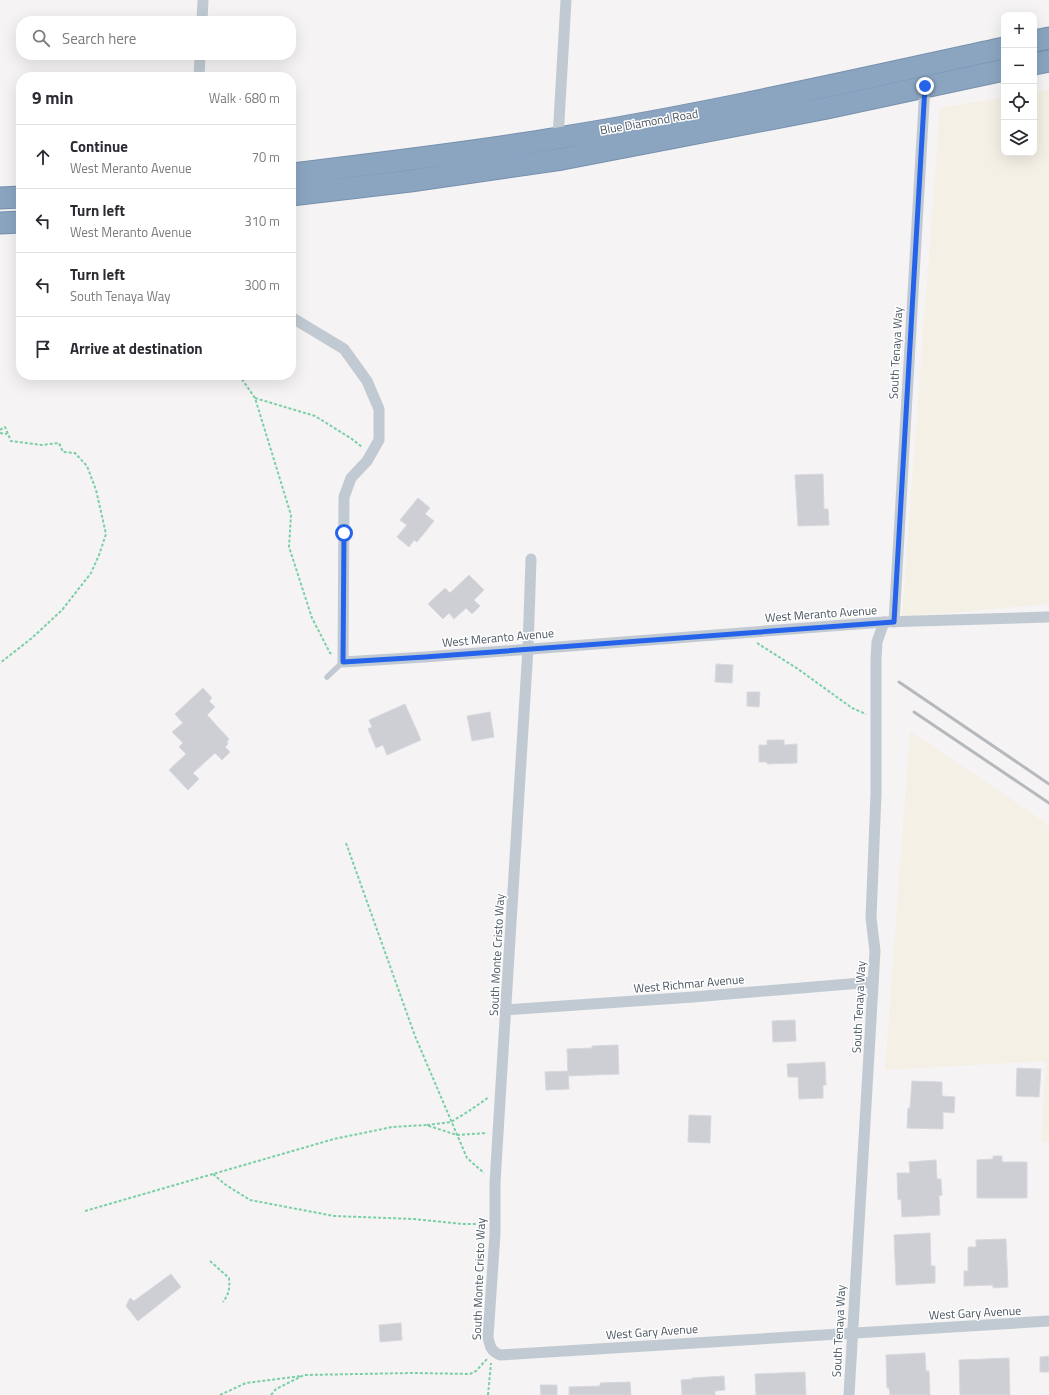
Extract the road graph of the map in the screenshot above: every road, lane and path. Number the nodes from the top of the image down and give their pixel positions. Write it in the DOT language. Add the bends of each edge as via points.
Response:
graph roads {
  1 [pos="203,0"];
  2 [pos="566,0"];
  3 [pos="202,16"];
  4 [pos="1049,38"];
  5 [pos="1037,40"];
  6 [pos="1001,49"];
  7 [pos="200,60"];
  8 [pos="1049,61"];
  9 [pos="1037,63"];
  10 [pos="1001,71"];
  11 [pos="199,72"];
  12 [pos="925,86"];
  13 [pos="558,138"];
  14 [pos="296,173"];
  15 [pos="296,194"];
  16 [pos="16,197"];
  17 [pos="0,198"];
  18 [pos="16,222"];
  19 [pos="0,223"];
  20 [pos="296,320"];
  21 [pos="242,380"];
  22 [pos="256,398"];
  23 [pos="0,431"];
  24 [pos="7,434"];
  25 [pos="370,454"];
  26 [pos="531,559"];
  27 [pos="1049,617"];
  28 [pos="889,622"];
  29 [pos="742,633"];
  30 [pos="528,648"];
  31 [pos="343,662"];
  32 [pos="0,663"];
  33 [pos="327,678"];
  34 [pos="876,718"];
  35 [pos="346,843"];
  36 [pos="873,982"];
  37 [pos="506,1010"];
  38 [pos="501,1088"];
  39 [pos="451,1122"];
  40 [pos="424,1126"];
  41 [pos="498,1133"];
  42 [pos="457,1135"];
  43 [pos="212,1174"];
  44 [pos="496,1183"];
  45 [pos="85,1211"];
  46 [pos="495,1224"];
  47 [pos="210,1261"];
  48 [pos="223,1302"];
  49 [pos="1049,1321"];
  50 [pos="852,1333"];
  51 [pos="493,1352"];
  52 [pos="304,1375"];
  53 [pos="220,1395"];
  54 [pos="271,1395"];
  55 [pos="488,1395"];
  56 [pos="849,1395"];
  1 -- 3 [label="street"];
  2 -- 13 [label="street"];
  4 -- 5 [label="highway"];
  6 -- 13 [label="highway, Blue Diamond Road" via="779,97"];
  7 -- 11 [label="street"];
  8 -- 9 [label="highway"];
  10 -- 12 [label="highway, Blue Diamond Road"];
  12 -- 15 [label="highway, Blue Diamond Road" via="826,108 562,159"];
  12 -- 28 [label="street, South Tenaya Way"];
  13 -- 14 [label="highway, Blue Diamond Road"];
  16 -- 17 [label="highway"];
  18 -- 19 [label="highway"];
  20 -- 25 [label="street" via="344,349 367,381 379,409 379,440"];
  21 -- 22 [label="path"];
  22 -- 25 [label="path" via="315,416 352,439"];
  22 -- 31 [label="path" via="291,515 289,547 300,583 312,618 330,653"];
  23 -- 24 [label="path"];
  23 -- 24 [label="path" via="4,427"];
  24 -- 32 [label="path" via="11,441 42,445 59,443 62,452 75,453 87,466 96,490 106,534 91,573 62,610"];
  25 -- 31 [label="street" via="351,478 344,497"];
  26 -- 30 [label="street, South Monte Cristo Way"];
  27 -- 28 [label="street, West Meranto Avenue"];
  28 -- 29 [label="street, West Meranto Avenue"];
  28 -- 34 [label="street, South Tenaya Way" via="877,642"];
  29 -- 30 [label="street, West Meranto Avenue"];
  29 -- 34 [label="path" via="852,708"];
  30 -- 31 [label="street, West Meranto Avenue"];
  30 -- 37 [label="street, South Monte Cristo Way"];
  31 -- 33 [label="lane"];
  34 -- 36 [label="street, South Tenaya Way" via="871,918 875,951"];
  35 -- 39 [label="path" via="415,1036"];
  36 -- 37 [label="street, West Richmar Avenue"];
  36 -- 50 [label="street, South Tenaya Way"];
  37 -- 38 [label="street, South Monte Cristo Way"];
  38 -- 39 [label="path"];
  38 -- 41 [label="street, South Monte Cristo Way"];
  39 -- 40 [label="path"];
  39 -- 42 [label="path"];
  40 -- 42 [label="path"];
  40 -- 43 [label="path" via="392,1127 334,1139"];
  41 -- 42 [label="path"];
  41 -- 44 [label="street, South Monte Cristo Way"];
  42 -- 44 [label="path" via="467,1158"];
  43 -- 45 [label="path"];
  43 -- 46 [label="path" via="250,1200 334,1216"];
  44 -- 46 [label="street, South Monte Cristo Way"];
  46 -- 51 [label="street, South Monte Cristo Way" via="488,1337"];
  47 -- 48 [label="path" via="229,1278 228,1295"];
  49 -- 50 [label="street, West Gary Avenue"];
  50 -- 51 [label="street, West Gary Avenue" via="500,1355"];
  50 -- 56 [label="street, South Tenaya Way"];
  51 -- 52 [label="path" via="470,1374"];
  51 -- 55 [label="path"];
  52 -- 53 [label="path" via="246,1383"];
  52 -- 54 [label="path"];
}
